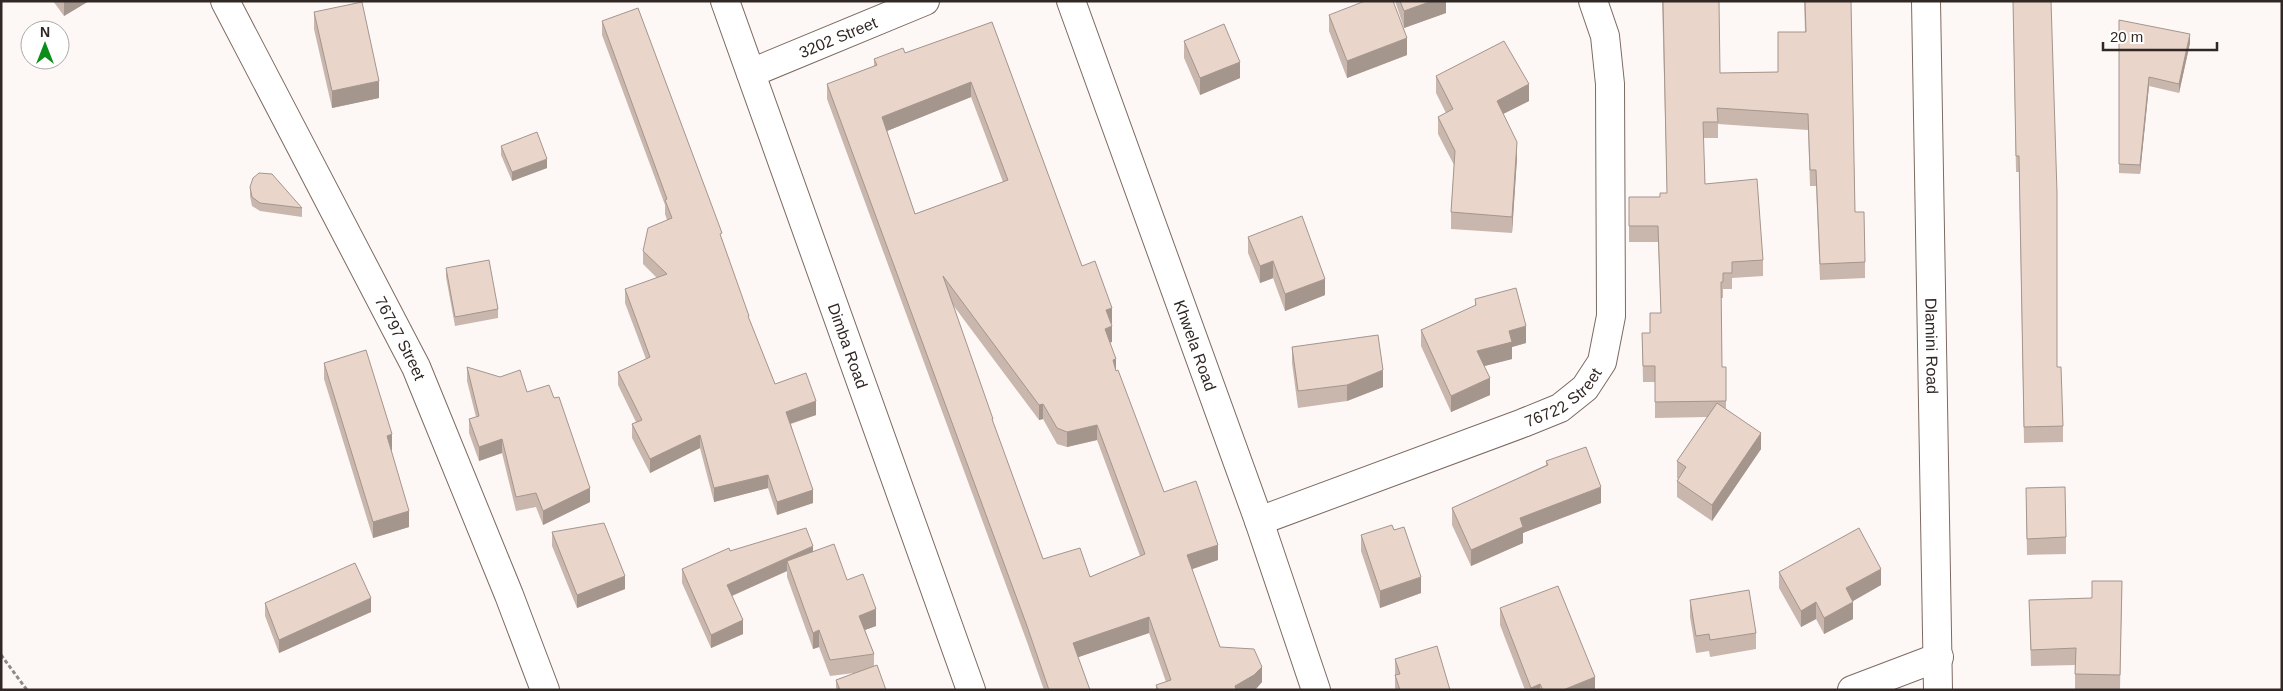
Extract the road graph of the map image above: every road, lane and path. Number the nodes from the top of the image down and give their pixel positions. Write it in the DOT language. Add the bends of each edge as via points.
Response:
graph roads {
  1 [pos="225,1"];
  2 [pos="725,1"];
  3 [pos="925,1"];
  4 [pos="1071,1"];
  5 [pos="1593,1"];
  6 [pos="1926,1"];
  7 [pos="751,73"];
  8 [pos="1259,521"];
  9 [pos="1,655"];
  10 [pos="1938,657"];
  11 [pos="27,690"];
  12 [pos="545,690"];
  13 [pos="971,690"];
  14 [pos="1316,690"];
  15 [pos="1852,690"];
  16 [pos="1938,690"];
  1 -- 12 [label="street, 76797 Street" via="416,367"];
  2 -- 7 [label="street, Dimba Road"];
  3 -- 7 [label="street, 3202 Street"];
  4 -- 8 [label="street, Khwela Road"];
  5 -- 8 [label="street, 76722 Street" via="1605,36 1610,84 1612,316 1602,362 1585,388 1560,408"];
  6 -- 10 [label="street, Dlamini Road"];
  7 -- 13 [label="street, Dimba Road"];
  8 -- 14 [label="street, Khwela Road"];
  9 -- 11 [label="path"];
  10 -- 15 [label="street"];
  10 -- 16 [label="street, Dlamini Road"];
}
